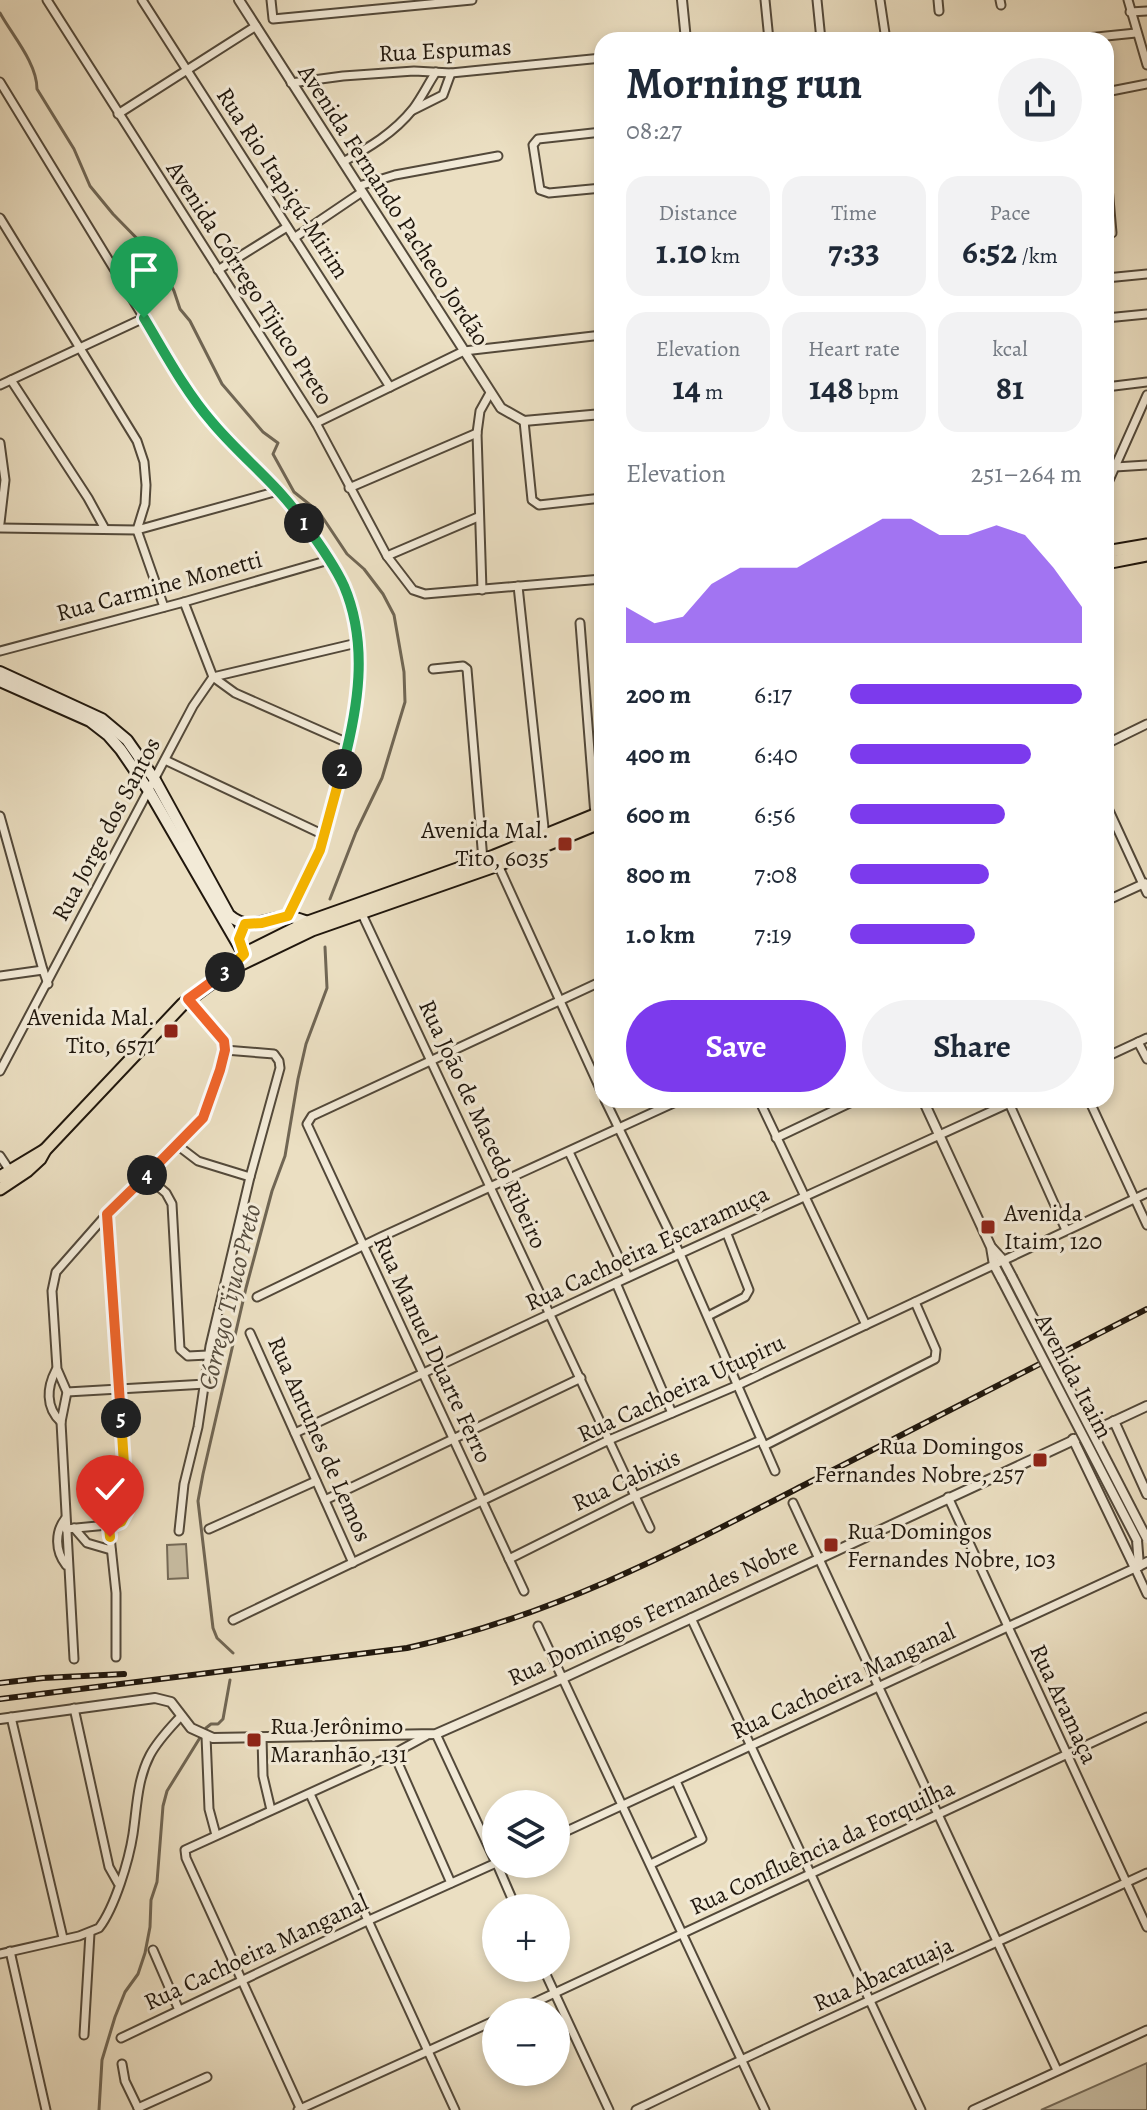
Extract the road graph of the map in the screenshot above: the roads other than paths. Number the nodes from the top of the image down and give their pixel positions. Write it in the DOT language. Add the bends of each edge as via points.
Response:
graph roads {
  1 [pos="47,0"];
  2 [pos="142,0"];
  3 [pos="239,0"];
  4 [pos="271,0"];
  5 [pos="472,0"];
  6 [pos="682,0"];
  7 [pos="765,0"];
  8 [pos="817,0"];
  9 [pos="880,0"];
  10 [pos="938,0"];
  11 [pos="1128,0"];
  12 [pos="939,11"];
  13 [pos="1147,11"];
  14 [pos="1130,12"];
  15 [pos="256,26"];
  16 [pos="685,32"];
  17 [pos="768,32"];
  18 [pos="820,32"];
  19 [pos="885,32"];
  20 [pos="1136,33"];
  21 [pos="1114,35"];
  22 [pos="594,59"];
  23 [pos="1147,65"];
  24 [pos="186,69"];
  25 [pos="436,72"];
  26 [pos="451,73"];
  27 [pos="0,82"];
  28 [pos="291,83"];
  29 [pos="1147,84"];
  30 [pos="1114,90"];
  31 [pos="412,110"];
  32 [pos="118,114"];
  33 [pos="594,133"];
  34 [pos="498,156"];
  35 [pos="343,162"];
  36 [pos="360,189"];
  37 [pos="594,189"];
  38 [pos="0,218"];
  39 [pos="287,227"];
  40 [pos="294,238"];
  41 [pos="218,270"];
  42 [pos="1147,274"];
  43 [pos="1114,277"];
  44 [pos="1147,314"];
  45 [pos="1114,317"];
  46 [pos="144,318"];
  47 [pos="594,336"];
  48 [pos="81,347"];
  49 [pos="464,351"];
  50 [pos="11,380"];
  51 [pos="1147,382"];
  52 [pos="0,385"];
  53 [pos="1114,386"];
  54 [pos="390,387"];
  55 [pos="490,393"];
  56 [pos="1147,395"];
  57 [pos="594,415"];
  58 [pos="524,421"];
  59 [pos="316,423"];
  60 [pos="477,433"];
  61 [pos="0,443"];
  62 [pos="1147,465"];
  63 [pos="1115,467"];
  64 [pos="349,488"];
  65 [pos="278,491"];
  66 [pos="594,499"];
  67 [pos="478,517"];
  68 [pos="0,526"];
  69 [pos="105,529"];
  70 [pos="137,530"];
  71 [pos="1114,552"];
  72 [pos="1147,554"];
  73 [pos="387,556"];
  74 [pos="329,560"];
  75 [pos="1114,561"];
  76 [pos="594,580"];
  77 [pos="518,586"];
  78 [pos="482,590"];
  79 [pos="184,602"];
  80 [pos="164,607"];
  81 [pos="580,623"];
  82 [pos="357,643"];
  83 [pos="0,651"];
  84 [pos="433,669"];
  85 [pos="0,672"];
  86 [pos="213,677"];
  87 [pos="0,681"];
  88 [pos="1147,724"];
  89 [pos="1114,740"];
  90 [pos="348,743"];
  91 [pos="594,759"];
  92 [pos="165,760"];
  93 [pos="155,780"];
  94 [pos="149,791"];
  95 [pos="0,816"];
  96 [pos="594,819"];
  97 [pos="594,820"];
  98 [pos="1114,820"];
  99 [pos="324,835"];
  100 [pos="545,837"];
  101 [pos="483,860"];
  102 [pos="498,865"];
  103 [pos="1145,883"];
  104 [pos="1147,893"];
  105 [pos="1114,897"];
  106 [pos="361,912"];
  107 [pos="288,916"];
  108 [pos="308,922"];
  109 [pos="245,924"];
  110 [pos="243,953"];
  111 [pos="43,970"];
  112 [pos="0,976"];
  113 [pos="48,984"];
  114 [pos="594,985"];
  115 [pos="188,999"];
  116 [pos="560,1001"];
  117 [pos="1147,1038"];
  118 [pos="1138,1042"];
  119 [pos="225,1050"];
  120 [pos="1114,1053"];
  121 [pos="1147,1059"];
  122 [pos="431,1062"];
  123 [pos="0,1071"];
  124 [pos="594,1075"];
  125 [pos="609,1108"];
  126 [pos="663,1108"];
  127 [pos="763,1108"];
  128 [pos="839,1108"];
  129 [pos="927,1108"];
  130 [pos="999,1108"];
  131 [pos="1015,1108"];
  132 [pos="1093,1108"];
  133 [pos="618,1129"];
  134 [pos="940,1136"];
  135 [pos="776,1138"];
  136 [pos="177,1145"];
  137 [pos="569,1152"];
  138 [pos="0,1156"];
  139 [pos="8,1176"];
  140 [pos="146,1176"];
  141 [pos="250,1177"];
  142 [pos="492,1187"];
  143 [pos="0,1189"];
  144 [pos="1147,1193"];
  145 [pos="804,1198"];
  146 [pos="1135,1199"];
  147 [pos="107,1214"];
  148 [pos="1147,1225"];
  149 [pos="1066,1230"];
  150 [pos="727,1234"];
  151 [pos="362,1245"];
  152 [pos="680,1254"];
  153 [pos="998,1262"];
  154 [pos="628,1277"];
  155 [pos="1007,1278"];
  156 [pos="616,1283"];
  157 [pos="257,1297"];
  158 [pos="915,1302"];
  159 [pos="551,1313"];
  160 [pos="708,1316"];
  161 [pos="866,1325"];
  162 [pos="250,1333"];
  163 [pos="208,1355"];
  164 [pos="57,1369"];
  165 [pos="423,1373"];
  166 [pos="581,1378"];
  167 [pos="206,1384"];
  168 [pos="738,1385"];
  169 [pos="119,1388"];
  170 [pos="67,1392"];
  171 [pos="1147,1406"];
  172 [pos="672,1413"];
  173 [pos="1114,1421"];
  174 [pos="61,1422"];
  175 [pos="295,1433"];
  176 [pos="454,1439"];
  177 [pos="1073,1439"];
  178 [pos="609,1440"];
  179 [pos="762,1443"];
  180 [pos="775,1471"];
  181 [pos="316,1481"];
  182 [pos="1147,1494"];
  183 [pos="635,1496"];
  184 [pos="948,1497"];
  185 [pos="325,1500"];
  186 [pos="481,1502"];
  187 [pos="793,1503"];
  188 [pos="65,1519"];
  189 [pos="109,1527"];
  190 [pos="650,1528"];
  191 [pos="70,1529"];
  192 [pos="209,1529"];
  193 [pos="179,1531"];
  194 [pos="1147,1539"];
  195 [pos="111,1550"];
  196 [pos="817,1558"];
  197 [pos="509,1559"];
  198 [pos="353,1563"];
  199 [pos="1140,1565"];
  200 [pos="68,1567"];
  201 [pos="524,1591"];
  202 [pos="1147,1594"];
  203 [pos="691,1618"];
  204 [pos="233,1620"];
  205 [pos="538,1626"];
  206 [pos="1006,1627"];
  207 [pos="116,1657"];
  208 [pos="74,1659"];
  209 [pos="561,1679"];
  210 [pos="879,1687"];
  211 [pos="74,1708"];
  212 [pos="181,1716"];
  213 [pos="11,1717"];
  214 [pos="1147,1717"];
  215 [pos="0,1719"];
  216 [pos="436,1734"];
  217 [pos="205,1736"];
  218 [pos="426,1736"];
  219 [pos="262,1737"];
  220 [pos="751,1746"];
  221 [pos="394,1754"];
  222 [pos="1066,1756"];
  223 [pos="676,1781"];
  224 [pos="310,1794"];
  225 [pos="623,1806"];
  226 [pos="271,1810"];
  227 [pos="939,1815"];
  228 [pos="570,1830"];
  229 [pos="482,1833"];
  230 [pos="216,1835"];
  231 [pos="651,1864"];
  232 [pos="482,1869"];
  233 [pos="1147,1873"];
  234 [pos="812,1875"];
  235 [pos="118,1883"];
  236 [pos="451,1883"];
  237 [pos="1126,1883"];
  238 [pos="367,1921"];
  239 [pos="1147,1927"];
  240 [pos="90,1933"];
  241 [pos="683,1934"];
  242 [pos="63,1938"];
  243 [pos="999,1943"];
  244 [pos="153,1950"];
  245 [pos="10,1951"];
  246 [pos="0,1952"];
  247 [pos="241,1982"];
  248 [pos="549,1982"];
  249 [pos="555,1994"];
  250 [pos="546,1998"];
  251 [pos="871,2002"];
  252 [pos="179,2010"];
  253 [pos="482,2026"];
  254 [pos="1147,2030"];
  255 [pos="84,2035"];
  256 [pos="121,2038"];
  257 [pos="428,2050"];
  258 [pos="741,2059"];
  259 [pos="122,2064"];
  260 [pos="1057,2070"];
  261 [pos="207,2077"];
  262 [pos="138,2109"];
  263 [pos="46,2110"];
  264 [pos="300,2110"];
  265 [pos="455,2110"];
  266 [pos="609,2110"];
  267 [pos="636,2110"];
  268 [pos="765,2110"];
  269 [pos="921,2110"];
  270 [pos="973,2110"];
  1 -- 32 [label="street, Avenida Córrego Tijuco Preto"];
  2 -- 24 [label="street, Rua Rio Itapiçú-Mirim"];
  3 -- 15 [label="street, Avenida Fernando Pacheco Jordão"];
  4 -- 5 [label="street" via="273,19"];
  6 -- 16 [label="street"];
  7 -- 17 [label="street"];
  8 -- 18 [label="street"];
  9 -- 19 [label="street"];
  10 -- 12 [label="street"];
  11 -- 14 [label="street"];
  13 -- 14 [label="street"];
  14 -- 20 [label="street"];
  15 -- 24 [label="street"];
  15 -- 28 [label="street, Avenida Fernando Pacheco Jordão"];
  20 -- 21 [label="street"];
  20 -- 23 [label="street"];
  22 -- 26 [label="street, Rua Espumas"];
  24 -- 32 [label="street"];
  24 -- 39 [label="street, Rua Rio Itapiçú-Mirim"];
  25 -- 26 [label="street, Rua Espumas"];
  25 -- 28 [label="street, Rua Espumas"];
  25 -- 31 [label="street"];
  26 -- 31 [label="street" via="443,95"];
  27 -- 46 [label="street"];
  28 -- 35 [label="street, Avenida Fernando Pacheco Jordão"];
  29 -- 30 [label="street"];
  31 -- 35 [label="street" via="381,139"];
  32 -- 41 [label="street, Avenida Córrego Tijuco Preto"];
  33 -- 37 [label="street" via="538,139 533,145 540,190"];
  34 -- 36 [label="street" via="395,175"];
  35 -- 36 [label="street, Avenida Fernando Pacheco Jordão"];
  36 -- 40 [label="street"];
  36 -- 49 [label="street, Avenida Fernando Pacheco Jordão"];
  38 -- 48 [label="street"];
  39 -- 40 [label="street, Rua Rio Itapiçú-Mirim"];
  39 -- 41 [label="street"];
  40 -- 54 [label="street, Rua Rio Itapiçú-Mirim"];
  41 -- 59 [label="street, Avenida Córrego Tijuco Preto"];
  42 -- 43 [label="street"];
  44 -- 45 [label="street"];
  46 -- 48 [label="street"];
  46 -- 65 [label="street" via="194,400"];
  47 -- 49 [label="street"];
  48 -- 50 [label="street"];
  48 -- 70 [label="street" via="144,462 145,504"];
  49 -- 54 [label="street"];
  49 -- 55 [label="street, Avenida Fernando Pacheco Jordão"];
  50 -- 52 [label="street"];
  50 -- 69 [label="street"];
  51 -- 53 [label="street"];
  54 -- 59 [label="street"];
  55 -- 58 [label="street, Avenida Fernando Pacheco Jordão" via="501,408"];
  55 -- 60 [label="street"];
  56 -- 63 [label="street"];
  57 -- 58 [label="street"];
  58 -- 66 [label="street" via="535,504"];
  59 -- 64 [label="street, Avenida Córrego Tijuco Preto"];
  60 -- 64 [label="street"];
  60 -- 67 [label="street"];
  61 -- 68 [label="street" via="5,480"];
  62 -- 63 [label="street"];
  64 -- 73 [label="street, Avenida Córrego Tijuco Preto"];
  65 -- 70 [label="street"];
  65 -- 74 [label="street"];
  67 -- 73 [label="street"];
  67 -- 78 [label="street"];
  68 -- 69 [label="street"];
  69 -- 70 [label="street"];
  70 -- 80 [label="street"];
  71 -- 72 [label="main road"];
  72 -- 75 [label="main road"];
  73 -- 78 [label="street, Avenida Córrego Tijuco Preto" via="413,590"];
  74 -- 79 [label="street, Rua Carmine Monetti"];
  74 -- 82 [label="street" via="343,585"];
  76 -- 77 [label="street"];
  77 -- 78 [label="street"];
  77 -- 100 [label="street"];
  79 -- 80 [label="street, Rua Carmine Monetti"];
  79 -- 86 [label="street"];
  80 -- 83 [label="street, Rua Carmine Monetti"];
  81 -- 91 [label="street"];
  82 -- 86 [label="street"];
  82 -- 90 [label="street" via="357,696"];
  84 -- 101 [label="street" via="467,669"];
  85 -- 93 [label="main road" via="102,719 127,740"];
  86 -- 90 [label="street" via="235,693"];
  86 -- 92 [label="street, Rua Jorge dos Santos"];
  87 -- 94 [label="main road" via="99,727"];
  88 -- 89 [label="street"];
  90 -- 99 [label="street"];
  92 -- 93 [label="street, Rua Jorge dos Santos"];
  92 -- 99 [label="street"];
  93 -- 94 [label="street, Rua Jorge dos Santos"];
  93 -- 109 [label="main road" via="229,915"];
  94 -- 110 [label="main road"];
  94 -- 113 [label="street, Rua Jorge dos Santos"];
  95 -- 111 [label="street"];
  96 -- 100 [label="main road"];
  97 -- 102 [label="main road"];
  98 -- 103 [label="street"];
  99 -- 107 [label="street"];
  100 -- 101 [label="main road"];
  101 -- 108 [label="main road"];
  102 -- 106 [label="main road"];
  102 -- 116 [label="street"];
  103 -- 104 [label="street"];
  103 -- 105 [label="street"];
  106 -- 110 [label="main road"];
  106 -- 122 [label="street, Rua João de Macedo Ribeiro"];
  107 -- 108 [label="main road"];
  107 -- 109 [label="main road"];
  108 -- 110 [label="main road"];
  109 -- 110 [label="main road" via="240,933"];
  110 -- 115 [label="main road" via="229,970"];
  111 -- 112 [label="street"];
  111 -- 113 [label="street"];
  113 -- 123 [label="street, Rua Jorge dos Santos"];
  114 -- 116 [label="street"];
  115 -- 119 [label="street" via="220,1035"];
  115 -- 139 [label="main road" via="45,1150"];
  116 -- 122 [label="street"];
  116 -- 124 [label="street"];
  117 -- 118 [label="street"];
  118 -- 120 [label="street"];
  118 -- 121 [label="street"];
  119 -- 136 [label="street" via="207,1112"];
  119 -- 141 [label="street" via="266,1053 279,1061"];
  122 -- 142 [label="street, Rua João de Macedo Ribeiro"];
  122 -- 151 [label="street, Rua Manuel Duarte Ferro" via="324,1110 307,1124"];
  125 -- 133 [label="street"];
  126 -- 133 [label="street"];
  127 -- 135 [label="street"];
  128 -- 135 [label="street"];
  129 -- 134 [label="street, Avenida Itaim"];
  130 -- 134 [label="street, Rua Cachoeira Escaramuça"];
  131 -- 149 [label="street"];
  132 -- 146 [label="street"];
  133 -- 137 [label="street"];
  133 -- 152 [label="street"];
  134 -- 145 [label="street, Rua Cachoeira Escaramuça"];
  134 -- 153 [label="street, Avenida Itaim"];
  135 -- 145 [label="street"];
  136 -- 140 [label="street"];
  136 -- 141 [label="street" via="198,1161"];
  137 -- 142 [label="street"];
  137 -- 154 [label="street"];
  138 -- 139 [label="street"];
  139 -- 143 [label="main road"];
  140 -- 147 [label="street"];
  140 -- 163 [label="street" via="172,1204 180,1349 188,1356"];
  141 -- 163 [label="street"];
  142 -- 151 [label="street"];
  142 -- 159 [label="street, Rua João de Macedo Ribeiro"];
  144 -- 146 [label="street, Rua Cachoeira Utupiru"];
  145 -- 150 [label="street, Rua Cachoeira Escaramuça"];
  145 -- 161 [label="street"];
  146 -- 148 [label="street"];
  146 -- 149 [label="street, Rua Cachoeira Utupiru"];
  147 -- 164 [label="street" via="53,1278"];
  147 -- 169 [label="street"];
  149 -- 153 [label="street, Rua Cachoeira Utupiru"];
  150 -- 152 [label="street, Rua Cachoeira Escaramuça"];
  150 -- 160 [label="street" via="749,1290"];
  151 -- 157 [label="street"];
  151 -- 165 [label="street, Rua Manuel Duarte Ferro"];
  152 -- 154 [label="street, Rua Cachoeira Escaramuça"];
  152 -- 160 [label="street"];
  153 -- 155 [label="street, Avenida Itaim"];
  153 -- 158 [label="street, Rua Cachoeira Utupiru"];
  154 -- 156 [label="street, Rua Cachoeira Escaramuça"];
  155 -- 194 [label="street, Avenida Itaim, bridge"];
  155 -- 199 [label="street, Avenida Itaim, bridge" via="1137,1540"];
  156 -- 159 [label="street, Rua Cachoeira Escaramuça"];
  156 -- 172 [label="street"];
  158 -- 161 [label="street, Rua Cachoeira Utupiru"];
  158 -- 179 [label="street, Rua Cabixis" via="935,1359"];
  159 -- 165 [label="street, Rua Cachoeira Escaramuça"];
  159 -- 166 [label="street, Rua João de Macedo Ribeiro"];
  160 -- 168 [label="street"];
  161 -- 168 [label="street, Rua Cachoeira Utupiru"];
  162 -- 175 [label="street, Rua Antunes de Lemos"];
  163 -- 167 [label="street"];
  164 -- 170 [label="street"];
  164 -- 174 [label="street" via="49,1401"];
  165 -- 175 [label="street, Rua Cachoeira Escaramuça"];
  165 -- 176 [label="street, Rua Manuel Duarte Ferro"];
  166 -- 176 [label="street"];
  166 -- 178 [label="street, Rua João de Macedo Ribeiro"];
  167 -- 169 [label="street"];
  167 -- 193 [label="street"];
  168 -- 172 [label="street, Rua Cachoeira Utupiru"];
  168 -- 179 [label="street"];
  169 -- 170 [label="street"];
  169 -- 189 [label="street" via="127,1511 121,1522"];
  170 -- 174 [label="street"];
  171 -- 173 [label="street, Rua Domingos Fernandes Nobre"];
  172 -- 178 [label="street, Rua Cachoeira Utupiru"];
  173 -- 177 [label="street, Rua Domingos Fernandes Nobre"];
  173 -- 182 [label="street"];
  174 -- 188 [label="street"];
  175 -- 181 [label="street, Rua Antunes de Lemos"];
  176 -- 185 [label="street"];
  176 -- 186 [label="street, Rua Manuel Duarte Ferro"];
  177 -- 184 [label="street, Rua Domingos Fernandes Nobre"];
  177 -- 199 [label="street"];
  178 -- 183 [label="street, Rua João de Macedo Ribeiro"];
  178 -- 186 [label="street, Rua Cachoeira Utupiru"];
  179 -- 180 [label="street"];
  179 -- 183 [label="street, Rua Cabixis"];
  181 -- 185 [label="street, Rua Antunes de Lemos"];
  181 -- 192 [label="street"];
  183 -- 190 [label="street, Rua João de Macedo Ribeiro"];
  183 -- 197 [label="street, Rua Cabixis"];
  184 -- 196 [label="street, Rua Domingos Fernandes Nobre"];
  184 -- 206 [label="street, Rua Aramaça"];
  185 -- 198 [label="street, Rua Antunes de Lemos"];
  186 -- 197 [label="street, Rua Manuel Duarte Ferro"];
  186 -- 198 [label="street, Rua Cachoeira Utupiru"];
  187 -- 196 [label="street"];
  188 -- 191 [label="street"];
  188 -- 200 [label="street" via="57,1534 59,1555"];
  189 -- 191 [label="street"];
  189 -- 195 [label="street"];
  191 -- 195 [label="street" via="87,1543"];
  191 -- 200 [label="street"];
  195 -- 207 [label="street"];
  196 -- 203 [label="street, Rua Domingos Fernandes Nobre"];
  196 -- 210 [label="street"];
  197 -- 201 [label="street, Rua Manuel Duarte Ferro"];
  198 -- 204 [label="street, Rua Cachoeira Utupiru"];
  199 -- 202 [label="street"];
  199 -- 206 [label="street, Rua Cachoeira Manganal"];
  200 -- 208 [label="street"];
  203 -- 209 [label="street, Rua Domingos Fernandes Nobre"];
  203 -- 220 [label="street"];
  205 -- 209 [label="street"];
  206 -- 210 [label="street, Rua Cachoeira Manganal"];
  206 -- 222 [label="street, Rua Aramaça"];
  209 -- 216 [label="street, Rua Domingos Fernandes Nobre"];
  209 -- 225 [label="street"];
  210 -- 220 [label="street, Rua Cachoeira Manganal"];
  210 -- 227 [label="street"];
  211 -- 212 [label="street" via="155,1698 171,1702"];
  211 -- 213 [label="street"];
  211 -- 235 [label="street" via="109,1867"];
  212 -- 217 [label="street"];
  212 -- 235 [label="street" via="150,1754 143,1772 133,1837"];
  213 -- 215 [label="street"];
  213 -- 242 [label="street"];
  214 -- 222 [label="street, Rua Confluência da Forquilha"];
  216 -- 218 [label="street, Rua Domingos Fernandes Nobre"];
  216 -- 229 [label="street"];
  217 -- 219 [label="street, Rua Domingos Fernandes Nobre"];
  217 -- 230 [label="street" via="209,1809"];
  218 -- 219 [label="street, Rua Domingos Fernandes Nobre"];
  218 -- 221 [label="street"];
  219 -- 226 [label="street"];
  220 -- 223 [label="street, Rua Cachoeira Manganal"];
  220 -- 234 [label="street"];
  221 -- 224 [label="street"];
  221 -- 236 [label="street"];
  222 -- 227 [label="street, Rua Confluência da Forquilha"];
  222 -- 237 [label="street, Rua Aramaça"];
  223 -- 225 [label="street, Rua Cachoeira Manganal"];
  223 -- 231 [label="street" via="702,1839"];
  224 -- 226 [label="street"];
  224 -- 238 [label="street"];
  225 -- 228 [label="street, Rua Cachoeira Manganal"];
  225 -- 231 [label="street"];
  226 -- 230 [label="street"];
  227 -- 234 [label="street, Rua Confluência da Forquilha"];
  227 -- 243 [label="street"];
  230 -- 247 [label="street" via="185,1850 186,1858"];
  231 -- 241 [label="street"];
  232 -- 236 [label="street, Rua Cachoeira Manganal"];
  233 -- 237 [label="street, Rua Abacatuaja"];
  234 -- 241 [label="street, Rua Confluência da Forquilha"];
  234 -- 251 [label="street"];
  235 -- 240 [label="street" via="104,1921"];
  236 -- 238 [label="street, Rua Cachoeira Manganal"];
  237 -- 239 [label="street, Rua Aramaça"];
  237 -- 243 [label="street, Rua Abacatuaja"];
  238 -- 247 [label="street, Rua Cachoeira Manganal"];
  238 -- 257 [label="street"];
  240 -- 242 [label="street"];
  240 -- 255 [label="street"];
  241 -- 249 [label="street, Rua Confluência da Forquilha"];
  241 -- 258 [label="street"];
  242 -- 245 [label="street"];
  243 -- 251 [label="street, Rua Abacatuaja"];
  243 -- 260 [label="street"];
  244 -- 252 [label="street"];
  245 -- 246 [label="street"];
  245 -- 263 [label="street"];
  247 -- 252 [label="street, Rua Cachoeira Manganal"];
  247 -- 264 [label="street"];
  248 -- 249 [label="street"];
  249 -- 250 [label="street, Rua Confluência da Forquilha"];
  249 -- 266 [label="street"];
  251 -- 258 [label="street, Rua Abacatuaja"];
  251 -- 269 [label="street"];
  252 -- 256 [label="street, Rua Cachoeira Manganal"];
  253 -- 257 [label="street"];
  254 -- 260 [label="street"];
  257 -- 264 [label="street"];
  257 -- 265 [label="street"];
  258 -- 267 [label="street, Rua Abacatuaja"];
  258 -- 268 [label="street"];
  259 -- 262 [label="street"];
  260 -- 270 [label="street"];
  261 -- 262 [label="street"];
}
